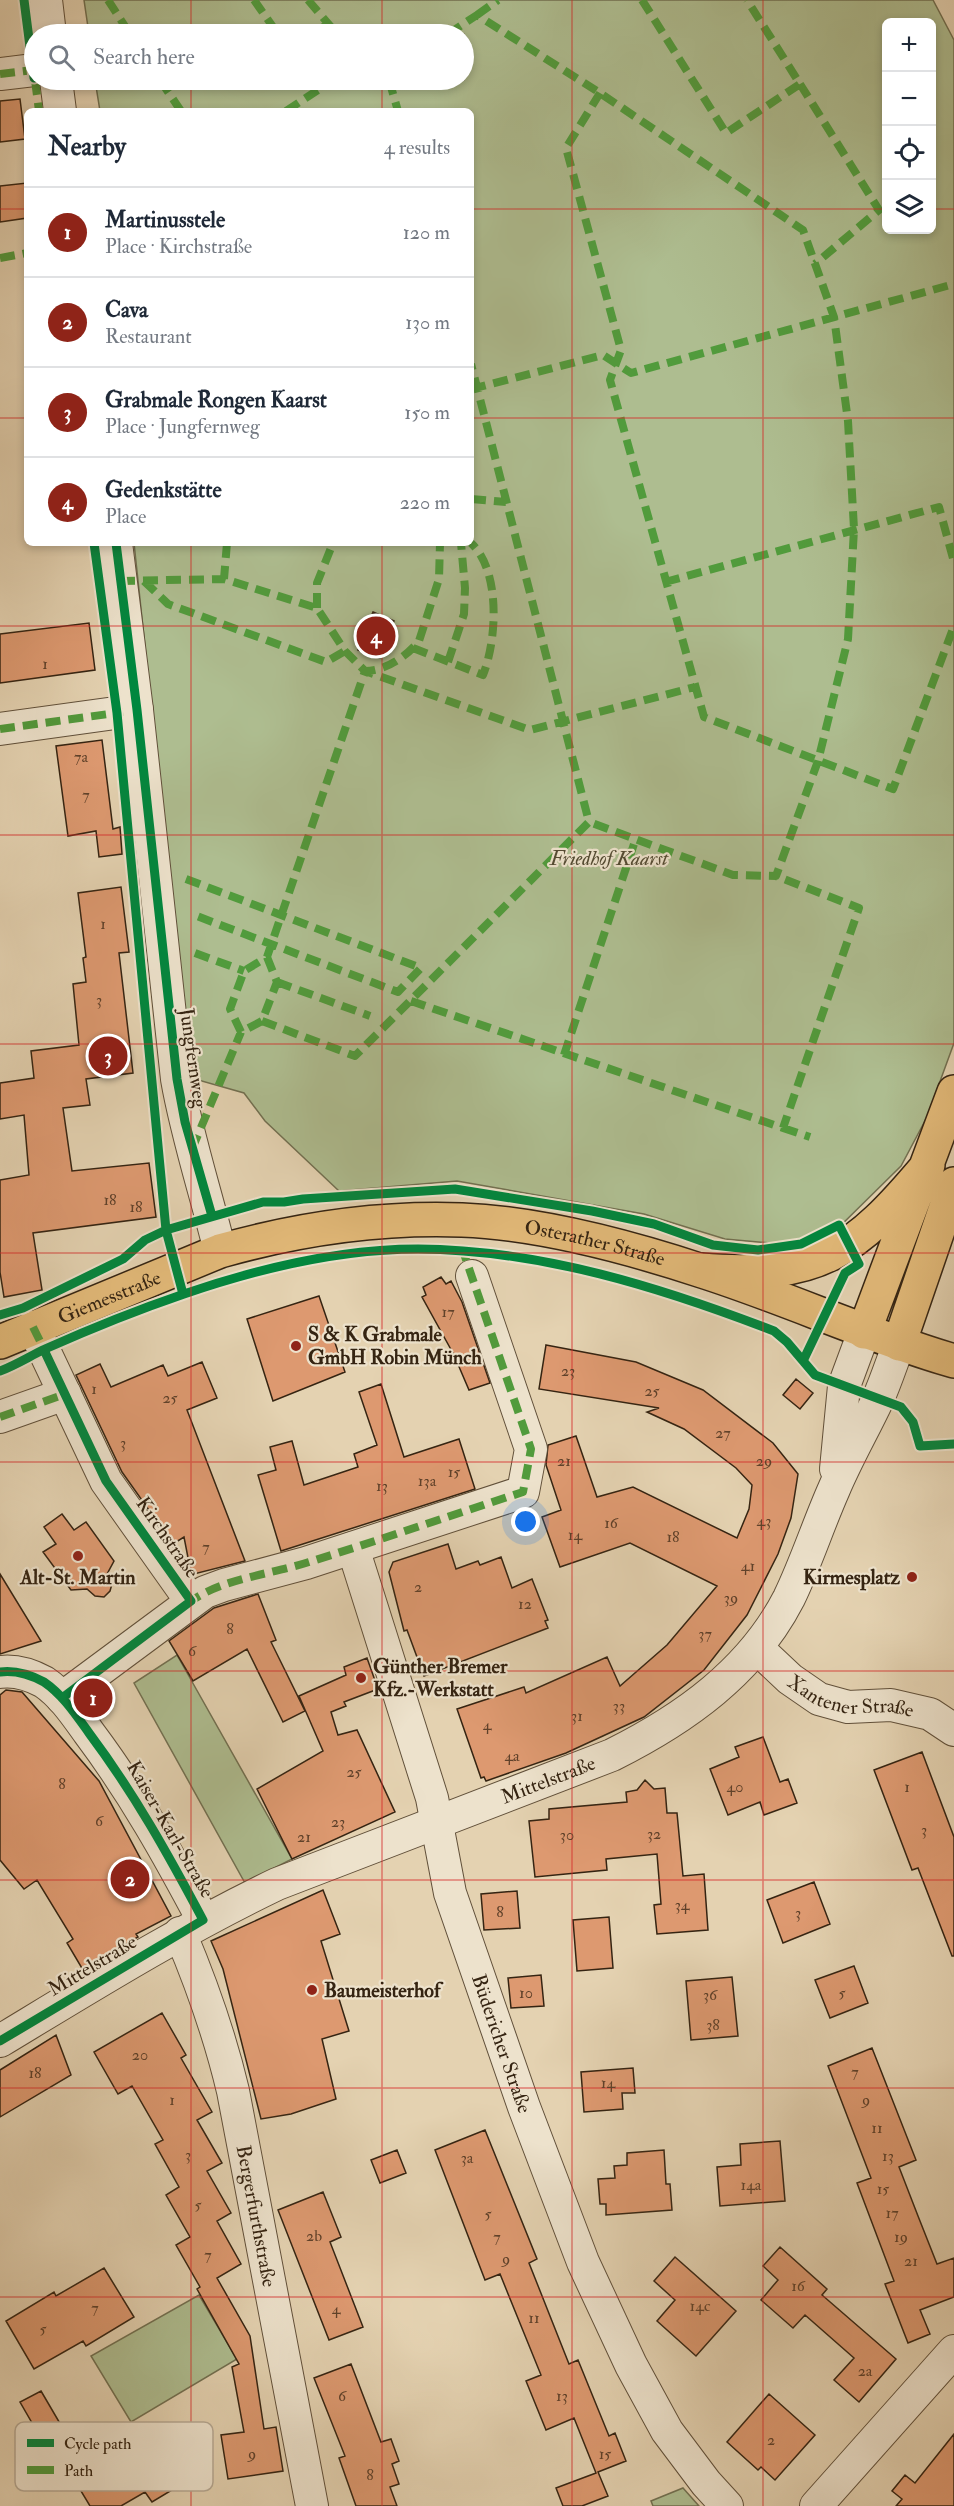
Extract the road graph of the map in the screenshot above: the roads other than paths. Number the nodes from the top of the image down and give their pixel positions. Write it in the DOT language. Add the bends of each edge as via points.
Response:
graph roads {
  1 [pos="46,0"];
  2 [pos="49,24"];
  3 [pos="24,71"];
  4 [pos="0,74"];
  5 [pos="57,90"];
  6 [pos="60,108"];
  7 [pos="116,546"];
  8 [pos="137,710"];
  9 [pos="0,729"];
  10 [pos="954,1092"];
  11 [pos="928,1165"];
  12 [pos="954,1184"];
  13 [pos="954,1224"];
  14 [pos="954,1244"];
  15 [pos="220,1251"];
  16 [pos="701,1270"];
  17 [pos="472,1276"];
  18 [pos="33,1327"];
  19 [pos="864,1332"];
  20 [pos="0,1342"];
  21 [pos="899,1344"];
  22 [pos="954,1361"];
  23 [pos="65,1394"];
  24 [pos="0,1417"];
  25 [pos="834,1488"];
  26 [pos="353,1548"];
  27 [pos="191,1601"];
  28 [pos="757,1648"];
  29 [pos="0,1672"];
  30 [pos="62,1698"];
  31 [pos="954,1730"];
  32 [pos="437,1823"];
  33 [pos="191,1927"];
  34 [pos="0,2041"];
  35 [pos="954,2351"];
  36 [pos="312,2506"];
  37 [pos="727,2506"];
  38 [pos="816,2506"];
  1 -- 2 [label="street"];
  3 -- 4 [label="street"];
  5 -- 6 [label="street"];
  7 -- 8 [label="street, Jungfernweg"];
  8 -- 9 [label="street"];
  8 -- 15 [label="street, Jungfernweg" via="177,1079"];
  10 -- 11 [label="main road"];
  11 -- 16 [label="main road" via="874,1225 831,1255 769,1272"];
  11 -- 19 [label="main road"];
  12 -- 21 [label="main road"];
  13 -- 14 [label="main road"];
  15 -- 16 [label="main road, Osterather Straße" via="257,1240 341,1226 463,1220 524,1227"];
  15 -- 18 [label="main road, Giemesstraße"];
  16 -- 19 [label="main road, Osterather Straße"];
  17 -- 26 [label="street, Kirchstraße" via="531,1449 523,1492"];
  18 -- 20 [label="main road, Giemesstraße"];
  18 -- 23 [label="street, Kirchstraße"];
  19 -- 21 [label="main road, Osterather Straße"];
  19 -- 25 [label="street, Mittelstraße" via="844,1386"];
  21 -- 22 [label="main road, Osterather Straße"];
  21 -- 25 [label="street, Mittelstraße" via="878,1398"];
  23 -- 24 [label="street"];
  23 -- 27 [label="street, Kirchstraße" via="106,1480"];
  25 -- 28 [label="street, Mittelstraße" via="789,1597"];
  26 -- 27 [label="street, Kirchstraße" via="224,1585"];
  26 -- 32 [label="street, Büdericher Straße"];
  27 -- 30 [label="street, Kirchstraße"];
  28 -- 31 [label="street, Xantener Straße" via="819,1699 848,1707 891,1705 930,1714"];
  28 -- 32 [label="street, Mittelstraße" via="695,1707 657,1732 612,1755"];
  29 -- 30 [label="street, Kaiser-Karl-Straße" via="24,1673"];
  30 -- 33 [label="street, Kaiser-Karl-Straße" via="118,1771 147,1817"];
  32 -- 33 [label="street, Mittelstraße" via="277,1884"];
  32 -- 37 [label="street, Büdericher Straße" via="450,1893 583,2262 667,2431"];
  33 -- 34 [label="street, Mittelstraße"];
  33 -- 36 [label="street, Bergerfurthstraße" via="233,2091"];
  35 -- 38 [label="street"];
}
